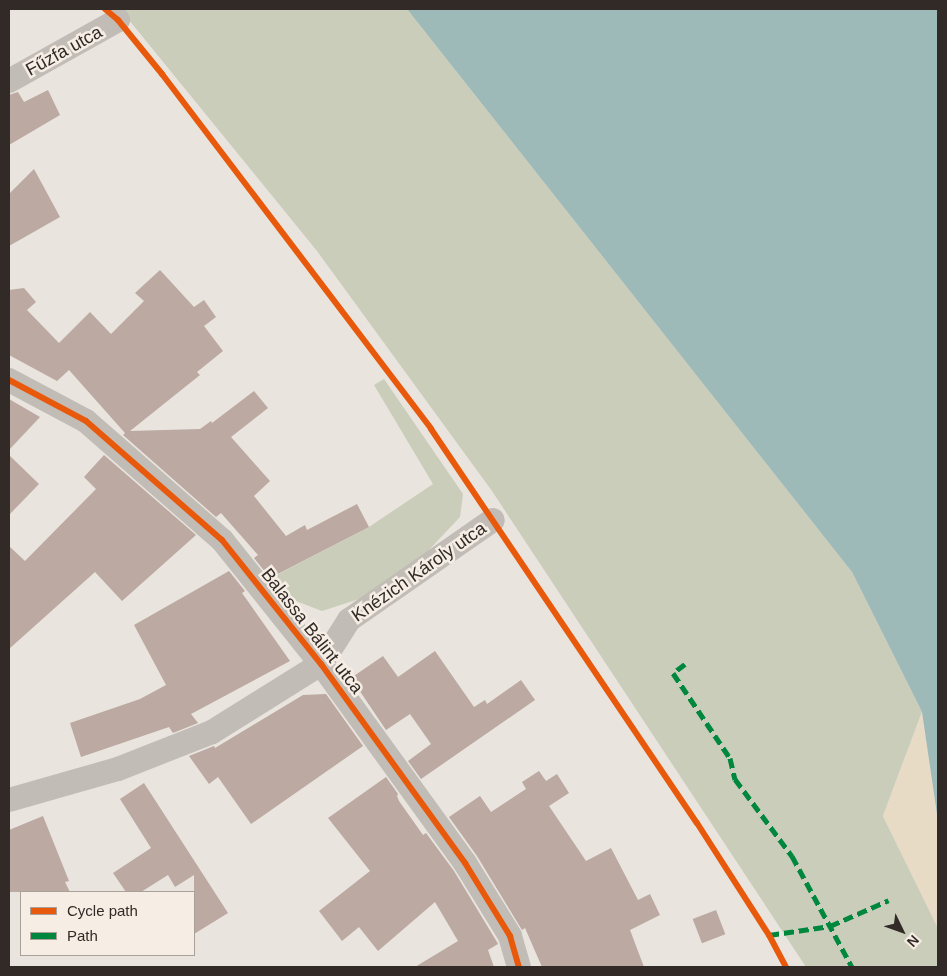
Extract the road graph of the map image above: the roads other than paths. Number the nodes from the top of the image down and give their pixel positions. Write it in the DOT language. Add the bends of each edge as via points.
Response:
graph roads {
  1 [pos="118,20"];
  2 [pos="9,81"];
  3 [pos="9,380"];
  4 [pos="493,520"];
  5 [pos="321,664"];
  6 [pos="9,800"];
  7 [pos="519,967"];
  1 -- 2 [label="street, Fűzfa utca"];
  3 -- 5 [label="street, Balassa Bálint utca" via="86,421 222,540"];
  4 -- 5 [label="street, Knézich Károly utca" via="349,620"];
  5 -- 6 [label="street, Knézich Károly utca" via="212,732 118,769"];
  5 -- 7 [label="street, Balassa Bálint utca" via="465,863 510,936"];
}
